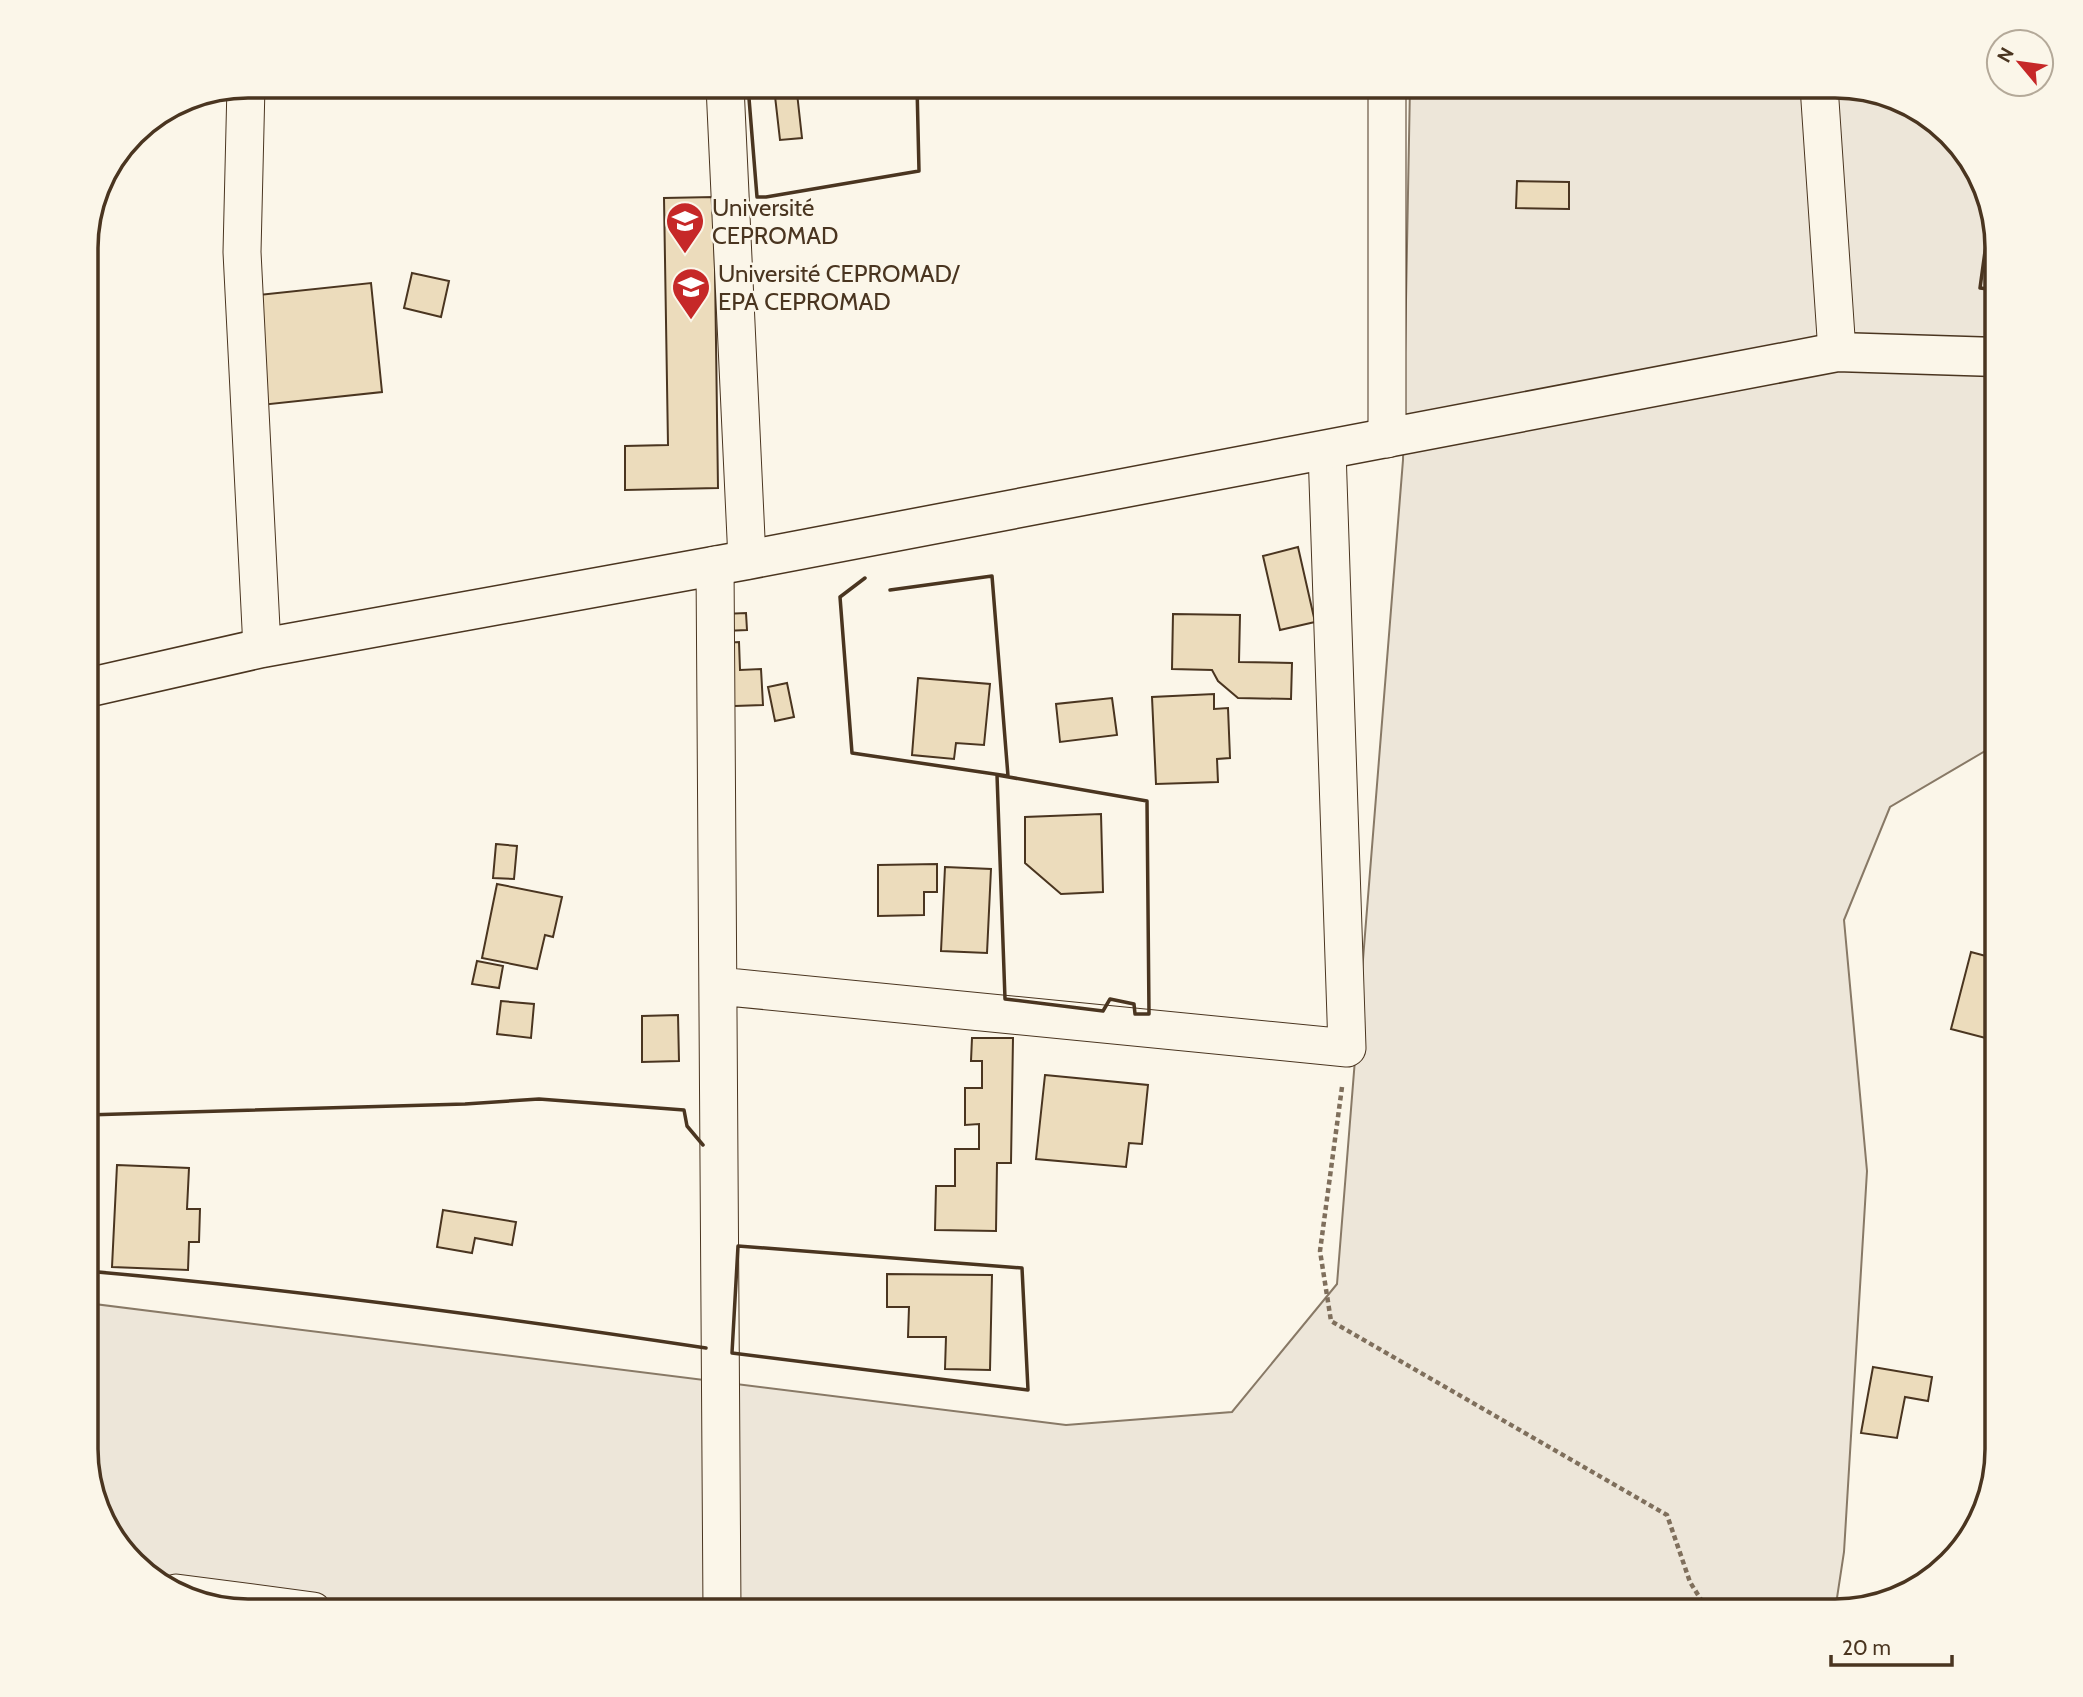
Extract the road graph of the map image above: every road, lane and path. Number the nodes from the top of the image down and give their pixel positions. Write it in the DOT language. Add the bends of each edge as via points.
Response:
graph roads {
  1 [pos="246,98"];
  2 [pos="725,98"];
  3 [pos="1387,98"];
  4 [pos="1820,98"];
  5 [pos="1837,352"];
  6 [pos="1985,357"];
  7 [pos="1387,439"];
  8 [pos="1327,450"];
  9 [pos="731,563"];
  10 [pos="262,648"];
  11 [pos="98,685"];
  12 [pos="718,986"];
  13 [pos="1347,1048"];
  14 [pos="722,1599"];
  15 [pos="1701,1599"];
  1 -- 10 [label="street" via="242,252"];
  2 -- 9 [label="street"];
  3 -- 7 [label="street"];
  4 -- 5 [label="street"];
  5 -- 6 [label="street"];
  5 -- 7 [label="street"];
  7 -- 8 [label="street"];
  8 -- 9 [label="street"];
  8 -- 13 [label="street"];
  9 -- 10 [label="street"];
  9 -- 12 [label="street"];
  10 -- 11 [label="street"];
  12 -- 13 [label="street"];
  12 -- 14 [label="street"];
  13 -- 15 [label="path" via="1320,1251 1331,1321 1667,1514"];
}
